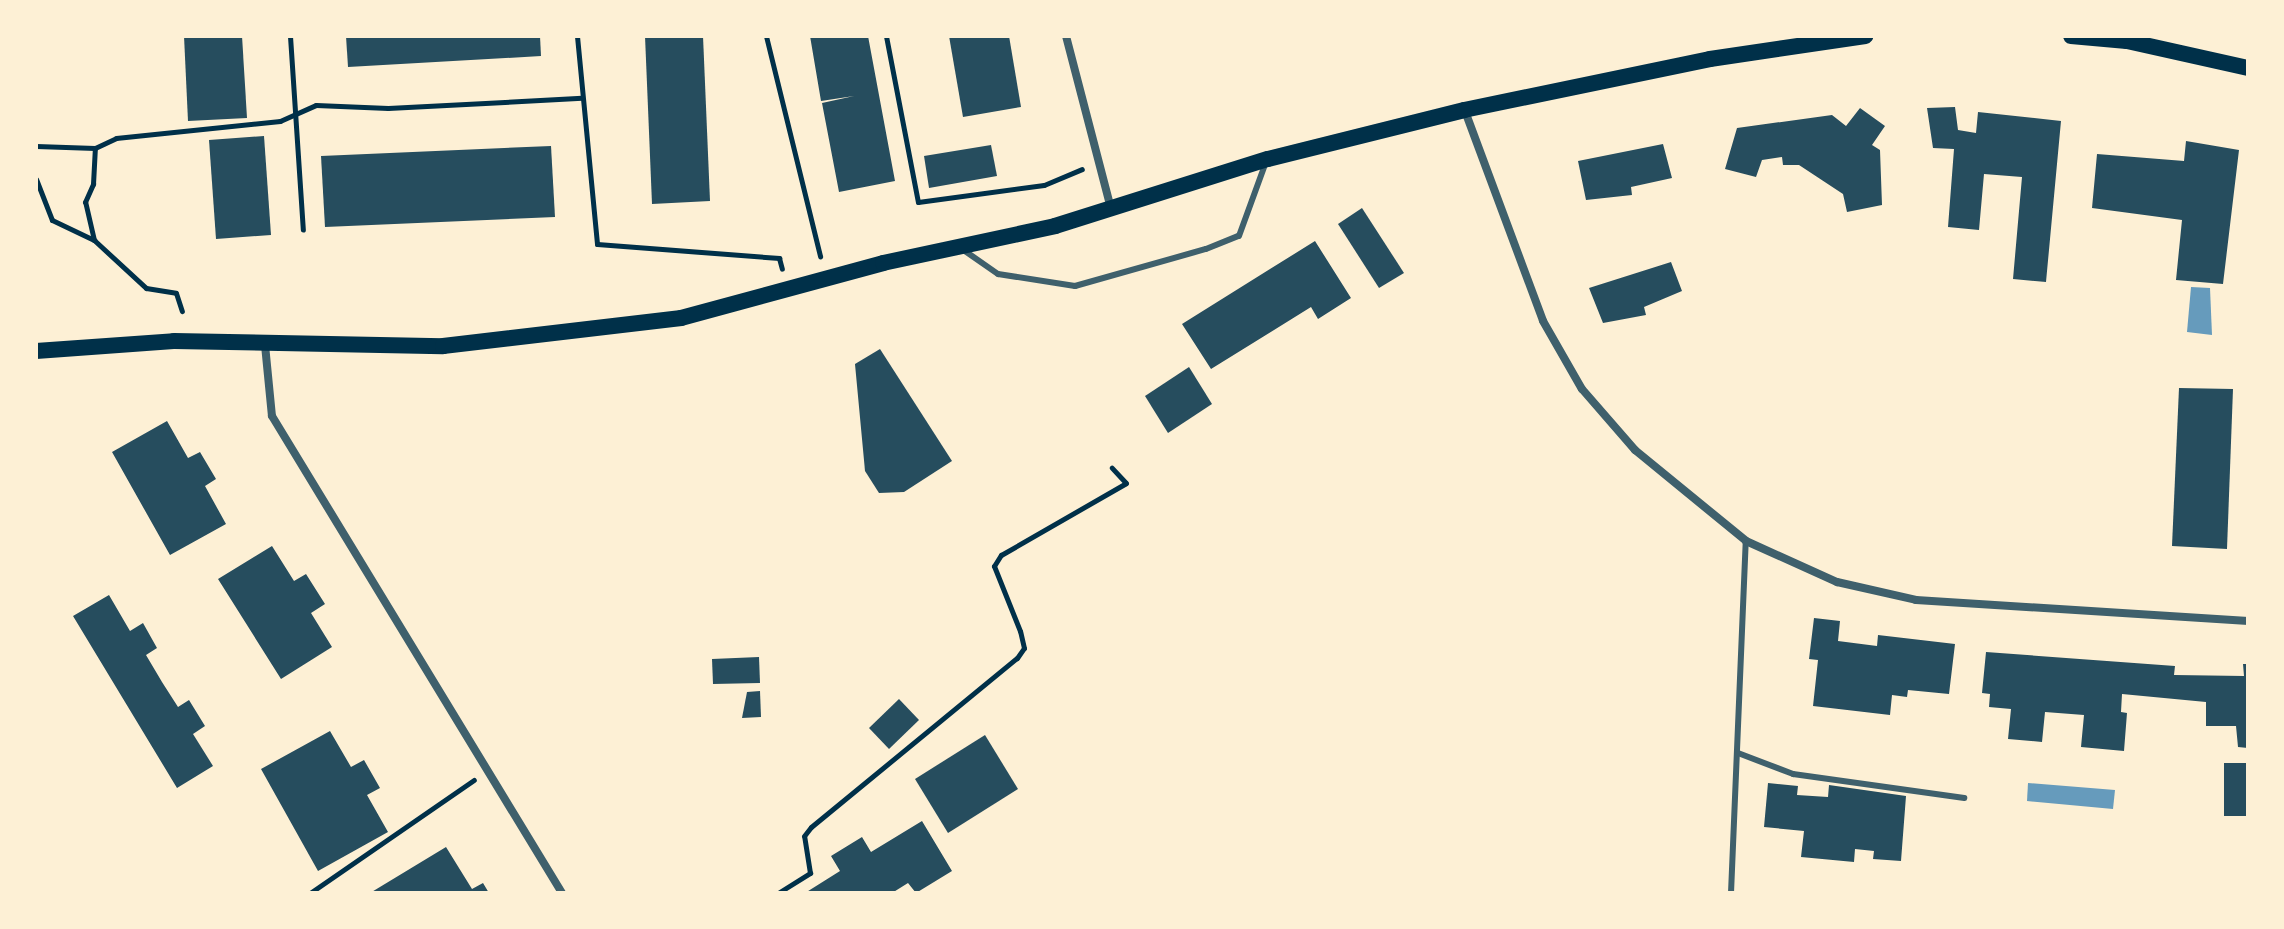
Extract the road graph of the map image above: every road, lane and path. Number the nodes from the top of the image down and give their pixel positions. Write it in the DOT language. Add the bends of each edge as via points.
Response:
graph roads {
  1 [pos="290,36"];
  2 [pos="577,36"];
  3 [pos="766,36"];
  4 [pos="886,36"];
  5 [pos="1066,36"];
  6 [pos="1865,36"];
  7 [pos="2071,36"];
  8 [pos="2248,68"];
  9 [pos="582,98"];
  10 [pos="1464,110"];
  11 [pos="295,114"];
  12 [pos="36,146"];
  13 [pos="95,148"];
  14 [pos="1268,159"];
  15 [pos="1098,163"];
  16 [pos="36,179"];
  17 [pos="1110,205"];
  18 [pos="303,230"];
  19 [pos="94,240"];
  20 [pos="962,249"];
  21 [pos="826,278"];
  22 [pos="787,289"];
  23 [pos="182,311"];
  24 [pos="265,345"];
  25 [pos="36,351"];
  26 [pos="1112,468"];
  27 [pos="1746,541"];
  28 [pos="2248,621"];
  29 [pos="1738,753"];
  30 [pos="488,771"];
  31 [pos="1964,798"];
  32 [pos="310,893"];
  33 [pos="562,893"];
  34 [pos="778,893"];
  35 [pos="1731,893"];
  1 -- 11 [label="path"];
  2 -- 9 [label="path"];
  3 -- 21 [label="path"];
  4 -- 15 [label="path" via="918,202 1044,185"];
  5 -- 15 [label="street"];
  6 -- 10 [label="main road" via="1710,59"];
  7 -- 8 [label="main road" via="2127,41"];
  9 -- 11 [label="path" via="388,108 316,105"];
  9 -- 22 [label="path" via="597,244 779,258"];
  10 -- 14 [label="main road"];
  10 -- 27 [label="street" via="1543,321 1582,389 1635,450"];
  11 -- 13 [label="path" via="280,121 116,138"];
  11 -- 18 [label="path"];
  12 -- 13 [label="path"];
  13 -- 19 [label="path" via="93,184 85,202"];
  14 -- 17 [label="main road"];
  14 -- 20 [label="lane" via="1239,236 1206,249 1075,286 998,274"];
  15 -- 17 [label="street"];
  16 -- 19 [label="path" via="52,220"];
  17 -- 20 [label="main road"];
  19 -- 23 [label="path" via="146,288 176,293"];
  20 -- 21 [label="main road"];
  21 -- 22 [label="main road"];
  22 -- 24 [label="main road" via="681,318 519,339 443,346"];
  24 -- 25 [label="main road" via="174,341"];
  24 -- 30 [label="street" via="272,416"];
  26 -- 34 [label="path" via="1126,483 1001,555 994,566 1020,631 1024,648 1017,658 811,827 804,836 810,873"];
  27 -- 28 [label="street" via="1837,582 1916,600"];
  27 -- 29 [label="lane"];
  29 -- 31 [label="lane" via="1793,774"];
  29 -- 35 [label="lane"];
  30 -- 32 [label="path"];
  30 -- 33 [label="street"];
}
